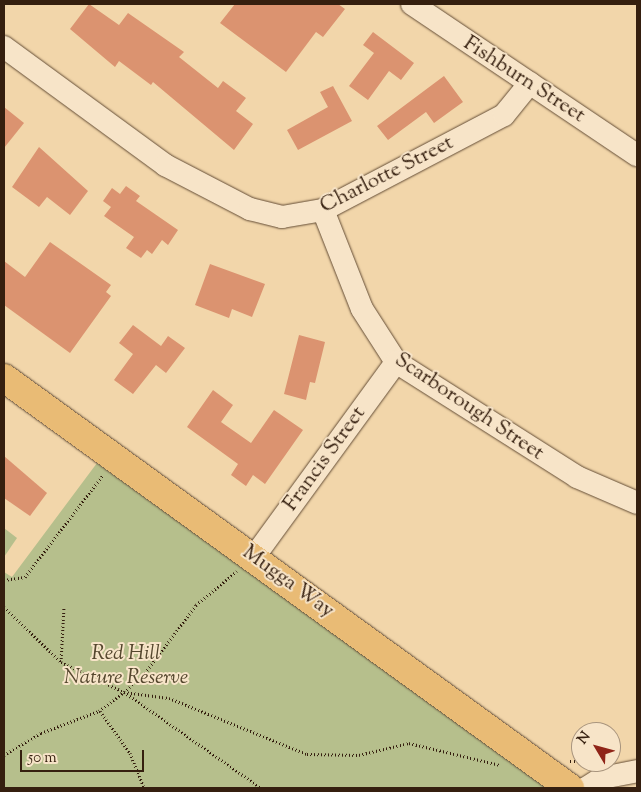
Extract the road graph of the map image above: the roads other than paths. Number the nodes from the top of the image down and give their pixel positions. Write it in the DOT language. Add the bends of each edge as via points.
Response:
graph roads {
  1 [pos="412,4"];
  2 [pos="4,47"];
  3 [pos="530,83"];
  4 [pos="637,155"];
  5 [pos="323,210"];
  6 [pos="396,362"];
  7 [pos="4,378"];
  8 [pos="637,503"];
  9 [pos="254,557"];
  10 [pos="637,771"];
  11 [pos="570,788"];
  12 [pos="586,788"];
  1 -- 3 [label="street, Fishburn Street"];
  2 -- 5 [label="street, Charlotte Street" via="165,165 209,190 250,209 282,217"];
  3 -- 4 [label="street, Fishburn Street"];
  3 -- 5 [label="street, Charlotte Street" via="504,115"];
  5 -- 6 [label="street, Scarborough Street" via="362,309"];
  6 -- 8 [label="street, Scarborough Street" via="577,477"];
  6 -- 9 [label="street, Francis Street"];
  7 -- 9 [label="main road, Mugga Way"];
  9 -- 11 [label="main road, Mugga Way"];
  10 -- 12 [label="street" via="602,778"];
}
